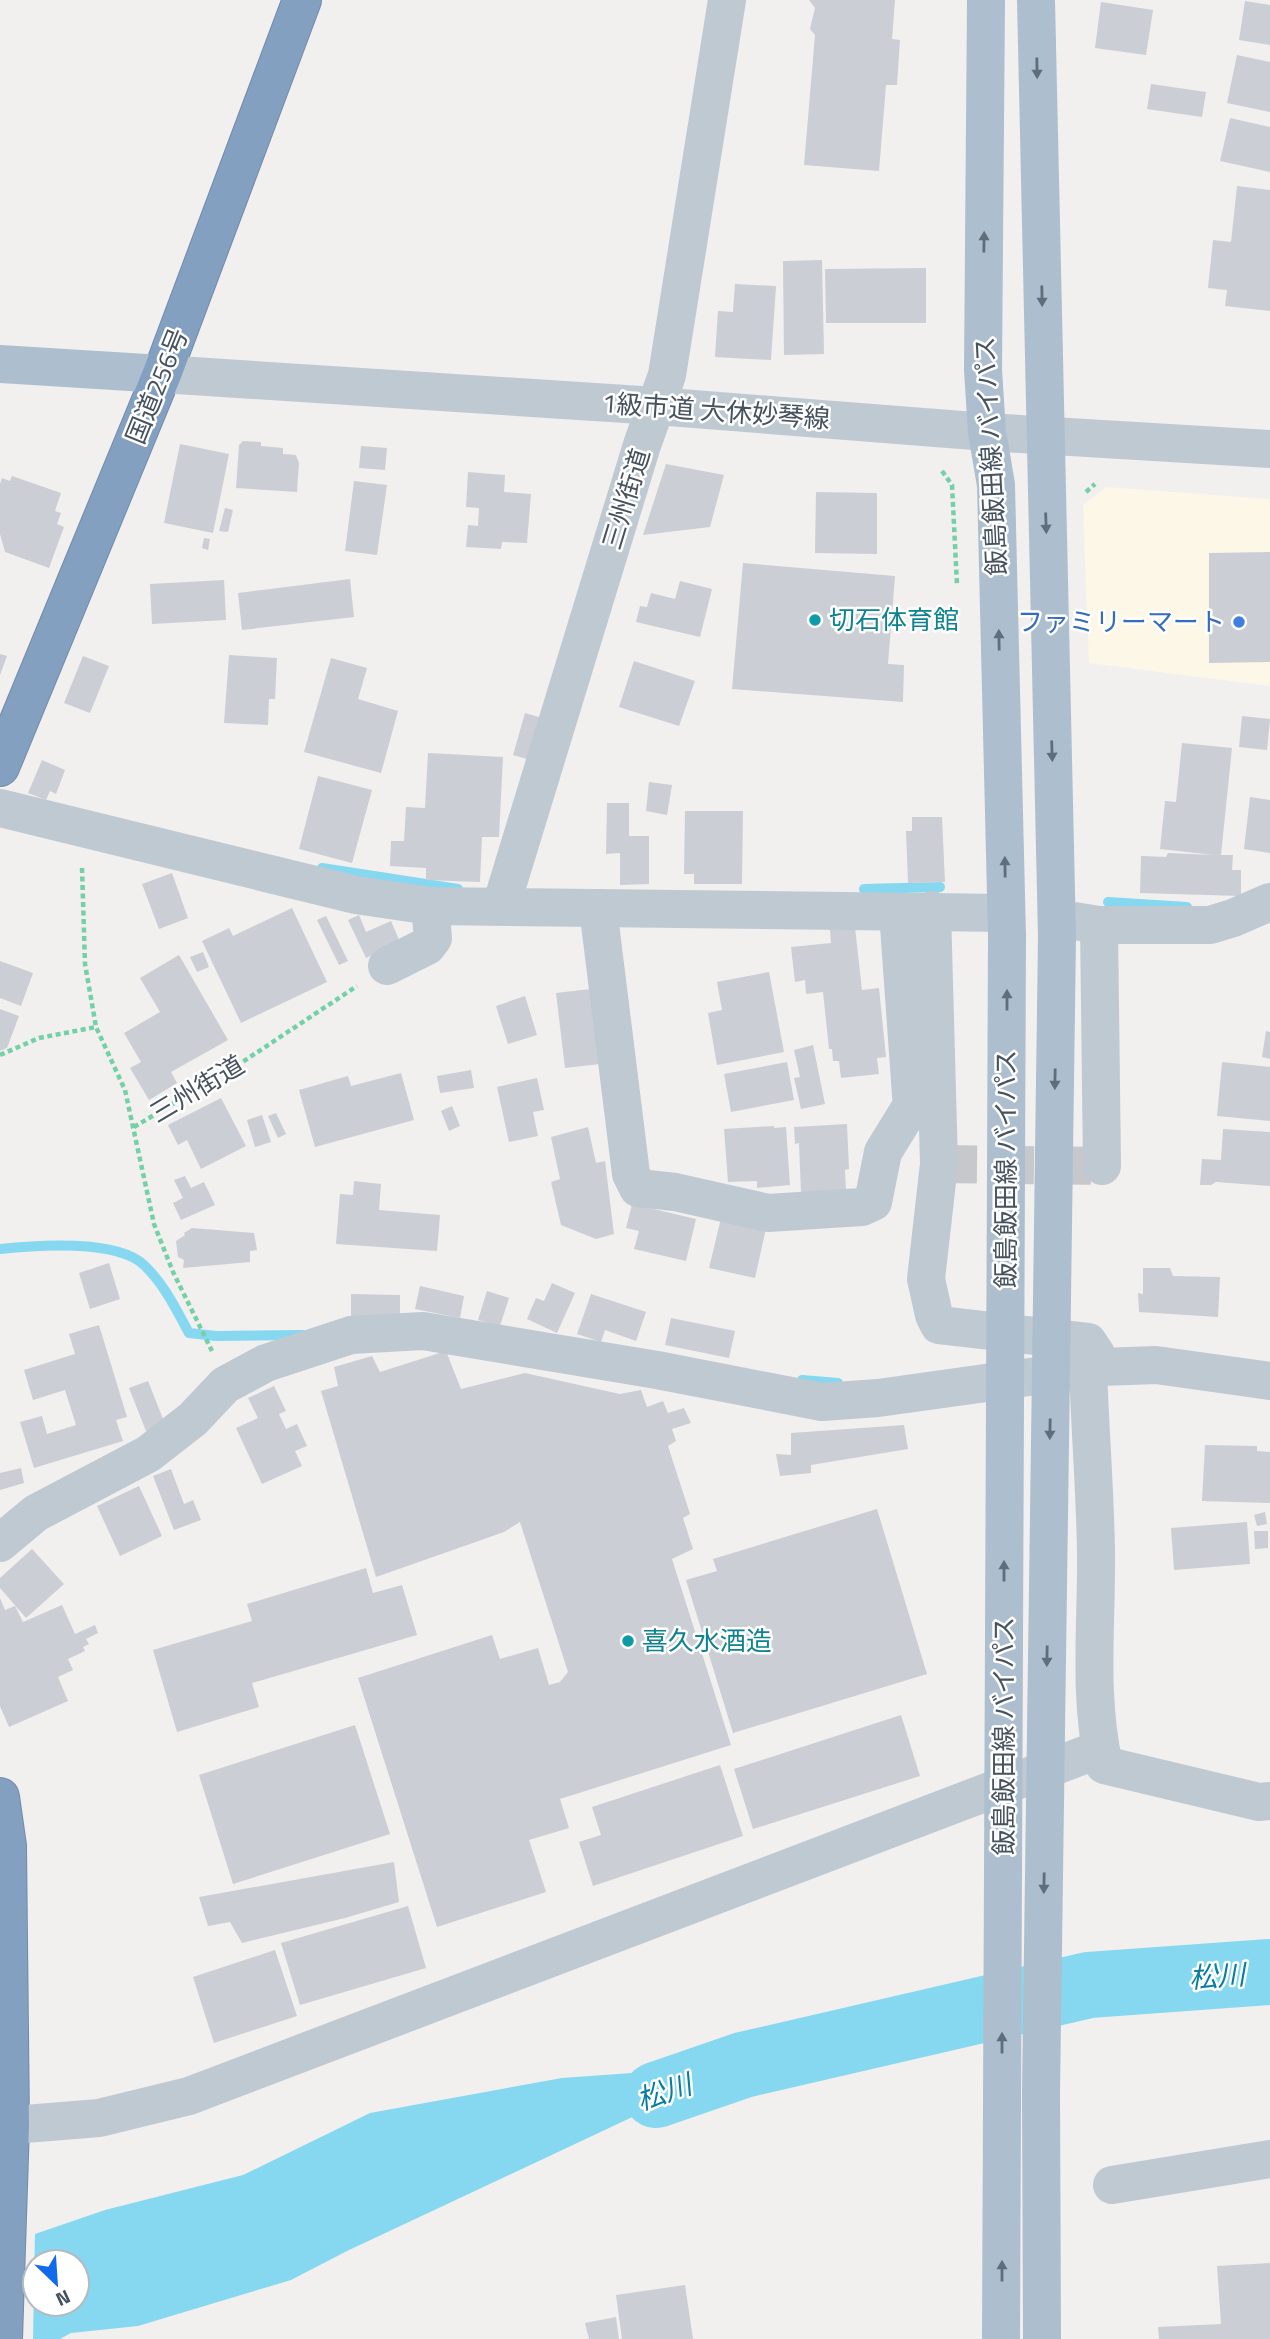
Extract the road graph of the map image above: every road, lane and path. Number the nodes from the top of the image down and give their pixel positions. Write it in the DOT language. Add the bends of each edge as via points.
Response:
graph roads {
  1 [pos="302,0"];
  2 [pos="727,0"];
  3 [pos="986,0"];
  4 [pos="1036,0"];
  5 [pos="0,364"];
  6 [pos="162,374"];
  7 [pos="656,406"];
  8 [pos="987,432"];
  9 [pos="1044,434"];
  10 [pos="1270,449"];
  11 [pos="0,767"];
  12 [pos="0,808"];
  13 [pos="80,829"];
  14 [pos="1270,902"];
  15 [pos="430,906"];
  16 [pos="501,906"];
  17 [pos="598,908"];
  18 [pos="915,911"];
  19 [pos="1007,924"];
  20 [pos="1099,925"];
  21 [pos="1057,929"];
  22 [pos="387,966"];
  23 [pos="96,1027"];
  24 [pos="0,1055"];
  25 [pos="912,1105"];
  26 [pos="134,1127"];
  27 [pos="916,1164"];
  28 [pos="1102,1166"];
  29 [pos="211,1349"];
  30 [pos="1094,1368"];
  31 [pos="1270,1381"];
  32 [pos="0,1543"];
  33 [pos="1101,1749"];
  34 [pos="0,1797"];
  35 [pos="1270,1801"];
  36 [pos="7,2128"];
  37 [pos="1270,2160"];
  38 [pos="1112,2185"];
  39 [pos="3,2339"];
  40 [pos="1001,2339"];
  41 [pos="1042,2339"];
  1 -- 6 [label="highway, 国道256号"];
  2 -- 7 [label="street, 三州街道" via="667,375"];
  8 -- 3 [label="main road, 飯島飯田線 バイパス, one-way" via="983,370"];
  4 -- 9 [label="main road, 飯島飯田線 バイパス, one-way"];
  5 -- 6 [label="main road"];
  6 -- 7 [label="street, 1級市道 大休妙琴線"];
  6 -- 11 [label="highway, 国道256号"];
  7 -- 8 [label="street, 1級市道 大休妙琴線"];
  7 -- 16 [label="street, 三州街道"];
  8 -- 9 [label="street, 1級市道 大休妙琴線"];
  19 -- 8 [label="main road, 飯島飯田線 バイパス, one-way" via="996,485"];
  9 -- 10 [label="street, 1級市道 大休妙琴線"];
  9 -- 21 [label="main road, 飯島飯田線 バイパス, one-way"];
  12 -- 13 [label="street"];
  13 -- 15 [label="street" via="356,895"];
  13 -- 23 [label="path" via="85,964"];
  14 -- 20 [label="street" via="1210,926"];
  15 -- 16 [label="street"];
  15 -- 22 [label="street" via="433,938 427,946"];
  16 -- 17 [label="street"];
  17 -- 18 [label="street"];
  17 -- 25 [label="street" via="632,1174 638,1188 768,1213 862,1207 873,1202 883,1152"];
  18 -- 19 [label="street"];
  18 -- 25 [label="street"];
  18 -- 30 [label="street" via="939,1164 926,1279 934,1315 939,1325 1088,1342 1096,1354"];
  40 -- 19 [label="main road, 飯島飯田線 バイパス, one-way, bridge"];
  20 -- 21 [label="street"];
  20 -- 28 [label="street"];
  21 -- 41 [label="main road, 飯島飯田線 バイパス, one-way, bridge" via="1041,2092"];
  22 -- 26 [label="path, 三州街道"];
  23 -- 24 [label="path" via="38,1038"];
  23 -- 26 [label="path" via="125,1090"];
  25 -- 27 [label="street"];
  26 -- 29 [label="path, 三州街道" via="154,1224"];
  30 -- 31 [label="street" via="1156,1365"];
  30 -- 32 [label="street" via="822,1402 423,1331 351,1335 267,1363 225,1385 193,1419 148,1454 36,1513"];
  30 -- 33 [label="street" via="1094,1679"];
  33 -- 35 [label="street" via="1104,1765"];
  33 -- 36 [label="street" via="188,2096 99,2118"];
  34 -- 36 [label="highway" via="7,1846"];
  36 -- 39 [label="highway"];
  37 -- 38 [label="street"];
}
